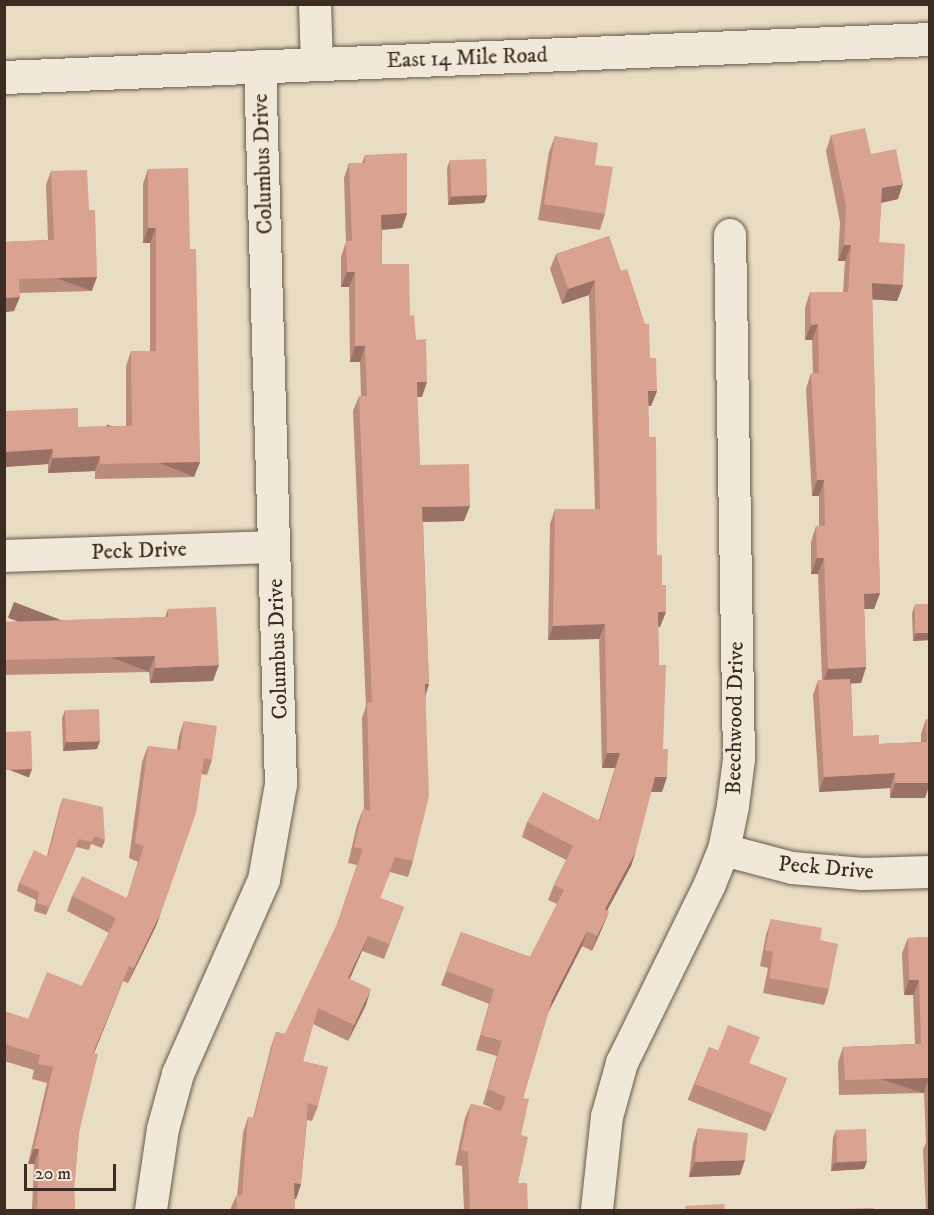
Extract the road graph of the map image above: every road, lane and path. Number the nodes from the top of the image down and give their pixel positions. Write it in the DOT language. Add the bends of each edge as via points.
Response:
graph roads {
  1 [pos="315,4"];
  2 [pos="930,39"];
  3 [pos="317,64"];
  4 [pos="260,66"];
  5 [pos="4,77"];
  6 [pos="730,235"];
  7 [pos="274,547"];
  8 [pos="4,556"];
  9 [pos="723,850"];
  10 [pos="930,872"];
  11 [pos="151,1210"];
  12 [pos="597,1210"];
  1 -- 3 [label="street"];
  2 -- 3 [label="main road, East 14 Mile Road"];
  3 -- 4 [label="main road, East 14 Mile Road"];
  4 -- 5 [label="main road, East 14 Mile Road"];
  4 -- 7 [label="street, Columbus Drive"];
  6 -- 9 [label="street, Beechwood Drive" via="739,759"];
  7 -- 8 [label="street, Peck Drive"];
  7 -- 11 [label="street, Columbus Drive" via="281,741 272,843 251,912 178,1074 163,1129"];
  9 -- 10 [label="street, Peck Drive" via="792,868 863,874"];
  9 -- 12 [label="street, Beechwood Drive" via="622,1063 607,1117"];
}
